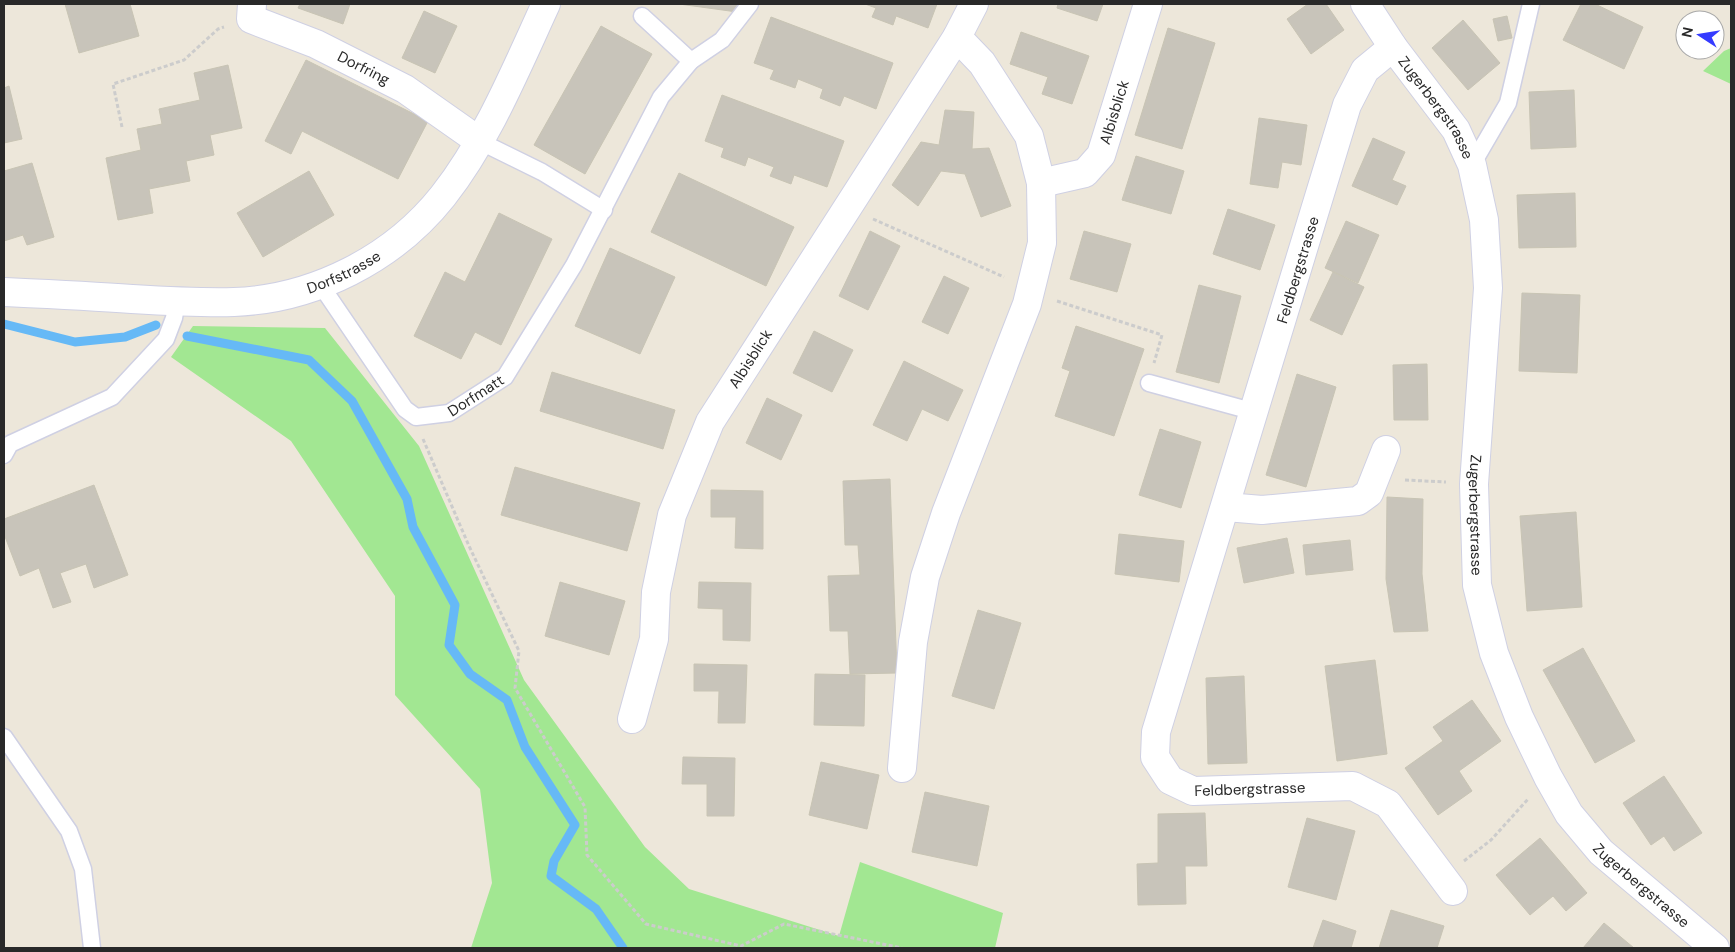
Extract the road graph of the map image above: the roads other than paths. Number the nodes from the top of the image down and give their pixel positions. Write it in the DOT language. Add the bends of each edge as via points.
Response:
graph roads {
  1 [pos="546,4"];
  2 [pos="750,4"];
  3 [pos="974,4"];
  4 [pos="1148,4"];
  5 [pos="1365,4"];
  6 [pos="1531,4"];
  7 [pos="252,11"];
  8 [pos="642,16"];
  9 [pos="957,37"];
  10 [pos="1393,47"];
  11 [pos="691,60"];
  12 [pos="479,141"];
  13 [pos="1472,165"];
  14 [pos="1042,183"];
  15 [pos="604,210"];
  16 [pos="320,284"];
  17 [pos="4,292"];
  18 [pos="177,301"];
  19 [pos="1149,383"];
  20 [pos="1255,412"];
  21 [pos="1386,450"];
  22 [pos="4,455"];
  23 [pos="1226,507"];
  24 [pos="632,719"];
  25 [pos="4,737"];
  26 [pos="902,768"];
  27 [pos="1448,884"];
  28 [pos="92,948"];
  29 [pos="1715,948"];
  1 -- 12 [label="street, Dorfstrasse"];
  2 -- 11 [label="lane, Dorfmatt" via="722,40"];
  3 -- 9 [label="street, Albisblick"];
  4 -- 14 [label="street, Albisblick" via="1101,155 1085,173"];
  5 -- 10 [label="street, Zugerbergstrasse"];
  6 -- 13 [label="lane" via="1508,104"];
  7 -- 12 [label="street, Dorfring" via="405,90"];
  8 -- 11 [label="lane"];
  9 -- 14 [label="street" via="982,63 1029,136"];
  9 -- 24 [label="street, Albisblick" via="710,422 672,515 656,592 654,639"];
  10 -- 13 [label="street, Zugerbergstrasse" via="1456,130"];
  10 -- 20 [label="street, Feldbergstrasse" via="1365,70 1348,105"];
  11 -- 15 [label="lane, Dorfmatt" via="661,97"];
  12 -- 15 [label="lane" via="542,172"];
  12 -- 16 [label="street, Dorfstrasse" via="444,195 425,217 391,247 344,276"];
  13 -- 29 [label="street, Zugerbergstrasse" via="1484,220 1488,288 1474,484 1478,585 1492,643 1519,717 1569,814 1601,852"];
  14 -- 26 [label="street" via="1042,243 1027,304 946,513 925,577 913,642"];
  15 -- 16 [label="lane, Dorfmatt" via="505,377 448,413 416,417 405,409"];
  16 -- 18 [label="street, Dorfstrasse" via="292,293 235,302"];
  17 -- 18 [label="street, Dorfstrasse"];
  18 -- 22 [label="lane" via="166,339 112,397 10,444"];
  19 -- 20 [label="lane"];
  20 -- 23 [label="street, Feldbergstrasse"];
  21 -- 23 [label="street" via="1369,493 1358,501 1262,510"];
  23 -- 27 [label="street, Feldbergstrasse" via="1156,732 1155,757 1170,780 1193,791 1353,786 1388,804"];
  25 -- 28 [label="lane" via="69,831 83,869"];
}
